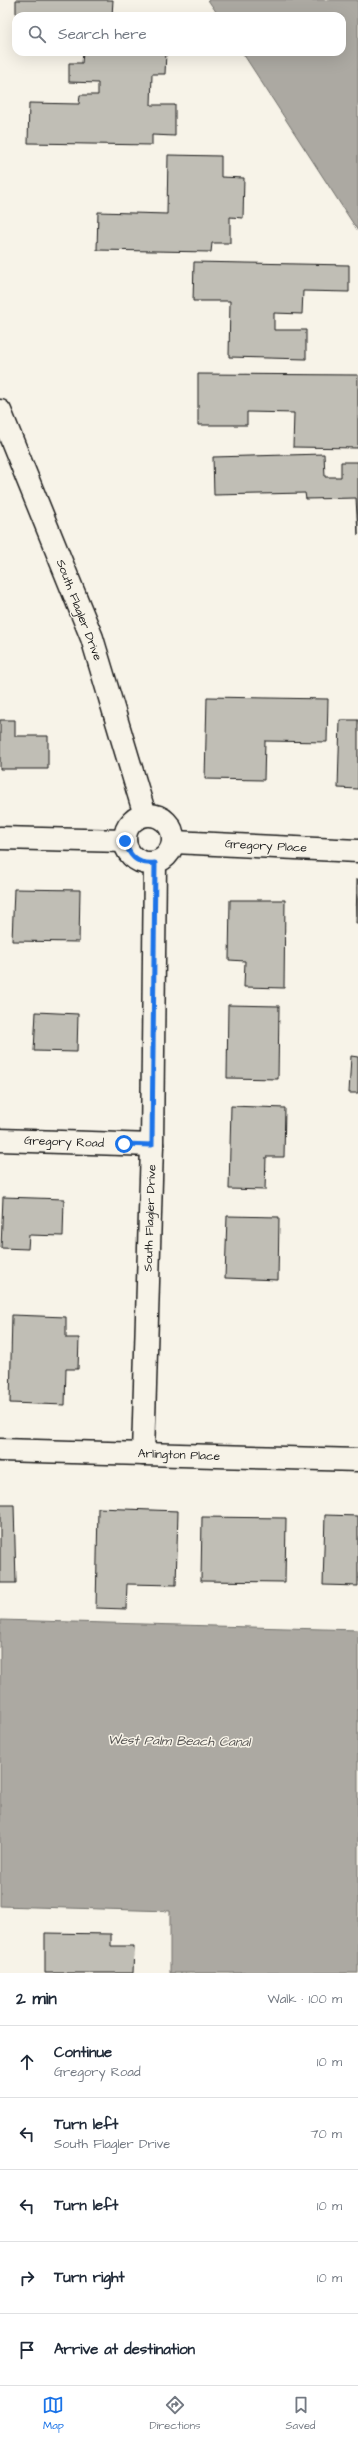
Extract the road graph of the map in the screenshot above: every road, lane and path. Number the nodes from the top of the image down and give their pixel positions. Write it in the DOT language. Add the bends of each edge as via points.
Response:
graph roads {
  1 [pos="0,411"];
  2 [pos="145,815"];
  3 [pos="0,838"];
  4 [pos="125,841"];
  5 [pos="174,842"];
  6 [pos="358,851"];
  7 [pos="155,863"];
  8 [pos="0,1140"];
  9 [pos="152,1145"];
  10 [pos="0,1450"];
  11 [pos="143,1454"];
  12 [pos="358,1460"];
  1 -- 2 [label="street, South Flagler Drive" via="92,638"];
  2 -- 4 [label="street" via="132,822"];
  2 -- 5 [label="street" via="166,821 171,827"];
  3 -- 4 [label="street"];
  4 -- 7 [label="street" via="126,848 135,859 148,864"];
  5 -- 6 [label="street, Gregory Place"];
  5 -- 7 [label="street" via="168,855"];
  7 -- 9 [label="street, South Flagler Drive"];
  8 -- 9 [label="street, Gregory Road"];
  9 -- 11 [label="street, South Flagler Drive"];
  10 -- 11 [label="street, Arlington Place"];
  11 -- 12 [label="street, Arlington Place"];
}
